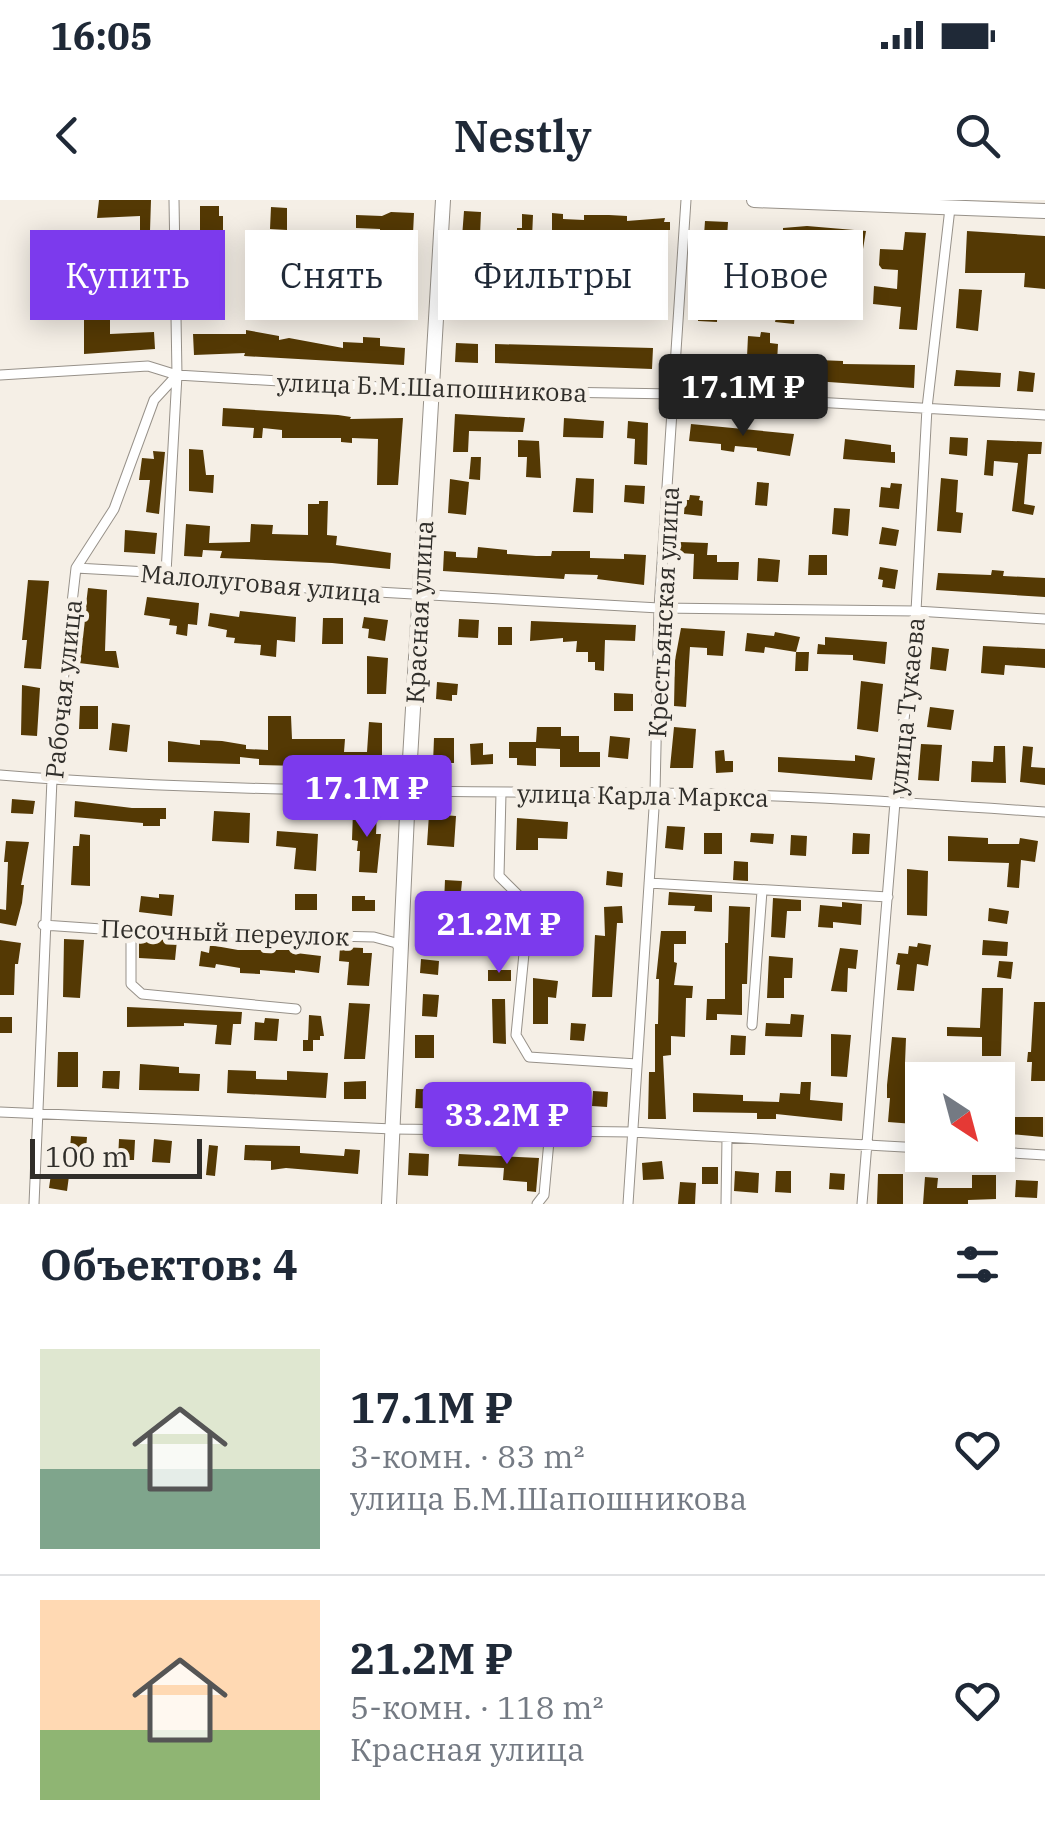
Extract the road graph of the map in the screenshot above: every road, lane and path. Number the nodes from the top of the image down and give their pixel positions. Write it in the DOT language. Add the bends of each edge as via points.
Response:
graph roads {
  1 [pos="174,200"];
  2 [pos="443,200"];
  3 [pos="686,200"];
  4 [pos="754,200"];
  5 [pos="924,204"];
  6 [pos="950,208"];
  7 [pos="1045,211"];
  8 [pos="0,374"];
  9 [pos="177,376"];
  10 [pos="432,390"];
  11 [pos="676,394"];
  12 [pos="927,408"];
  13 [pos="1045,415"];
  14 [pos="76,568"];
  15 [pos="166,573"];
  16 [pos="420,596"];
  17 [pos="659,608"];
  18 [pos="916,611"];
  19 [pos="1045,619"];
  20 [pos="0,775"];
  21 [pos="52,780"];
  22 [pos="408,793"];
  23 [pos="501,793"];
  24 [pos="655,793"];
  25 [pos="895,802"];
  26 [pos="1045,812"];
  27 [pos="649,884"];
  28 [pos="762,891"];
  29 [pos="888,896"];
  30 [pos="43,925"];
  31 [pos="131,931"];
  32 [pos="400,951"];
  33 [pos="296,1010"];
  34 [pos="752,1025"];
  35 [pos="637,1064"];
  36 [pos="0,1112"];
  37 [pos="40,1114"];
  38 [pos="393,1130"];
  39 [pos="550,1130"];
  40 [pos="632,1132"];
  41 [pos="727,1138"];
  42 [pos="867,1144"];
  43 [pos="905,1147"];
  44 [pos="1015,1153"];
  45 [pos="1045,1155"];
  46 [pos="37,1204"];
  47 [pos="389,1204"];
  48 [pos="538,1204"];
  49 [pos="628,1204"];
  50 [pos="726,1204"];
  51 [pos="862,1204"];
  1 -- 9 [label="street"];
  2 -- 10 [label="street, Красная улица"];
  3 -- 11 [label="street, Крестьянская улица"];
  4 -- 5 [label="street"];
  5 -- 6 [label="street"];
  6 -- 7 [label="street"];
  6 -- 12 [label="street, улица Тукаева"];
  8 -- 9 [label="street, улица Б.М.Шапошникова" via="148,366"];
  9 -- 10 [label="street, улица Б.М.Шапошникова"];
  9 -- 14 [label="street, Рабочая улица" via="154,400 114,509"];
  9 -- 15 [label="street"];
  10 -- 11 [label="street, улица Б.М.Шапошникова"];
  10 -- 16 [label="street, Красная улица"];
  11 -- 12 [label="street, улица Б.М.Шапошникова"];
  11 -- 17 [label="street, Крестьянская улица"];
  12 -- 13 [label="street, улица Б.М.Шапошникова"];
  12 -- 18 [label="street, улица Тукаева"];
  14 -- 15 [label="street, Малолуговая улица"];
  14 -- 21 [label="street, Рабочая улица"];
  15 -- 16 [label="street, Малолуговая улица" via="201,582"];
  16 -- 17 [label="street, Малолуговая улица"];
  16 -- 22 [label="street, Красная улица"];
  17 -- 18 [label="street, Малолуговая улица"];
  17 -- 24 [label="street, Крестьянская улица"];
  18 -- 19 [label="street, Малолуговая улица"];
  18 -- 25 [label="street, улица Тукаева"];
  20 -- 21 [label="street, улица Карла Маркса"];
  21 -- 22 [label="street, улица Карла Маркса"];
  21 -- 30 [label="street, Рабочая улица"];
  22 -- 23 [label="street, улица Карла Маркса"];
  22 -- 32 [label="street, Красная улица"];
  23 -- 24 [label="street, улица Карла Маркса"];
  23 -- 35 [label="street" via="499,876 518,895 527,923 520,1047 530,1058"];
  24 -- 25 [label="street, улица Карла Маркса"];
  24 -- 27 [label="street, Крестьянская улица"];
  25 -- 26 [label="street, улица Карла Маркса"];
  25 -- 29 [label="street, улица Тукаева"];
  27 -- 28 [label="street"];
  27 -- 35 [label="street, Крестьянская улица"];
  28 -- 29 [label="street"];
  28 -- 34 [label="street"];
  29 -- 42 [label="street, улица Тукаева"];
  30 -- 31 [label="street, Песочный переулок"];
  30 -- 37 [label="street, Рабочая улица"];
  31 -- 32 [label="street, Песочный переулок" via="374,937 396,943"];
  31 -- 33 [label="street" via="131,984 142,994"];
  32 -- 38 [label="street, Красная улица"];
  35 -- 40 [label="street, Крестьянская улица"];
  36 -- 37 [label="street"];
  37 -- 38 [label="street"];
  37 -- 46 [label="street, Рабочая улица"];
  38 -- 39 [label="street"];
  38 -- 47 [label="street, Красная улица"];
  39 -- 40 [label="street"];
  39 -- 48 [label="street"];
  40 -- 41 [label="street"];
  40 -- 49 [label="street, Крестьянская улица"];
  41 -- 42 [label="street"];
  41 -- 50 [label="street"];
  42 -- 43 [label="street"];
  42 -- 51 [label="street, улица Тукаева"];
  44 -- 45 [label="street"];
}
